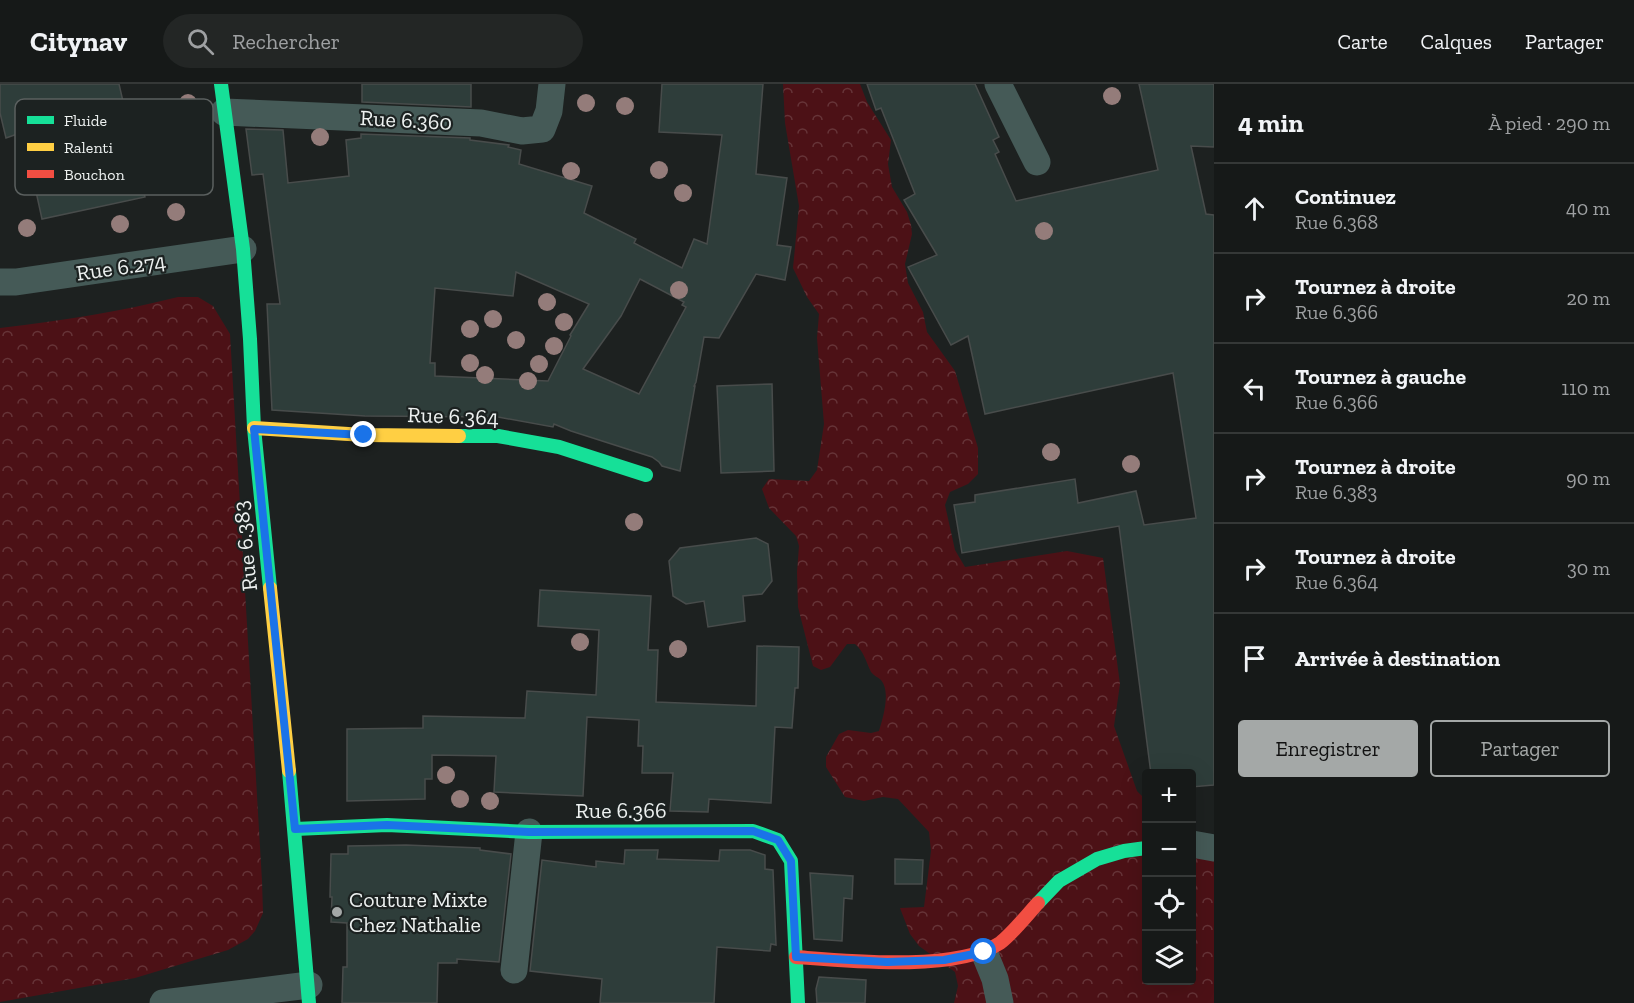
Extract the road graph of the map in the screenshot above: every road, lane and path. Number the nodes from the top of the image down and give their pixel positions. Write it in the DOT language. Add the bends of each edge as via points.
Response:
graph roads {
  1 [pos="221,84"];
  2 [pos="552,84"];
  3 [pos="998,84"];
  4 [pos="224,112"];
  5 [pos="1037,162"];
  6 [pos="243,249"];
  7 [pos="0,282"];
  8 [pos="254,429"];
  9 [pos="646,475"];
  10 [pos="295,829"];
  11 [pos="529,832"];
  12 [pos="1196,845"];
  13 [pos="1142,848"];
  14 [pos="1214,848"];
  15 [pos="984,952"];
  16 [pos="796,957"];
  17 [pos="514,970"];
  18 [pos="309,994"];
  19 [pos="164,1003"];
  20 [pos="798,1003"];
  21 [pos="1000,1003"];
  1 -- 4 [label="street, Rue 6.383"];
  2 -- 4 [label="street, Rue 6.360" via="542,129 522,131 481,123"];
  3 -- 5 [label="street"];
  4 -- 6 [label="street, Rue 6.383"];
  6 -- 7 [label="street, Rue 6.274"];
  6 -- 8 [label="street, Rue 6.383"];
  8 -- 9 [label="street, Rue 6.364" via="498,436 559,447"];
  8 -- 10 [label="street, Rue 6.383"];
  10 -- 11 [label="street, Rue 6.366" via="387,825"];
  10 -- 18 [label="street, Rue 6.383"];
  11 -- 16 [label="street, Rue 6.366" via="753,831 778,840 791,861"];
  11 -- 17 [label="street"];
  12 -- 14 [label="street"];
  13 -- 15 [label="street" via="1097,859 1059,880 1001,942"];
  15 -- 16 [label="street" via="944,960 887,962"];
  15 -- 21 [label="street"];
  16 -- 20 [label="street, Rue 6.366"];
  18 -- 19 [label="street"];
}
